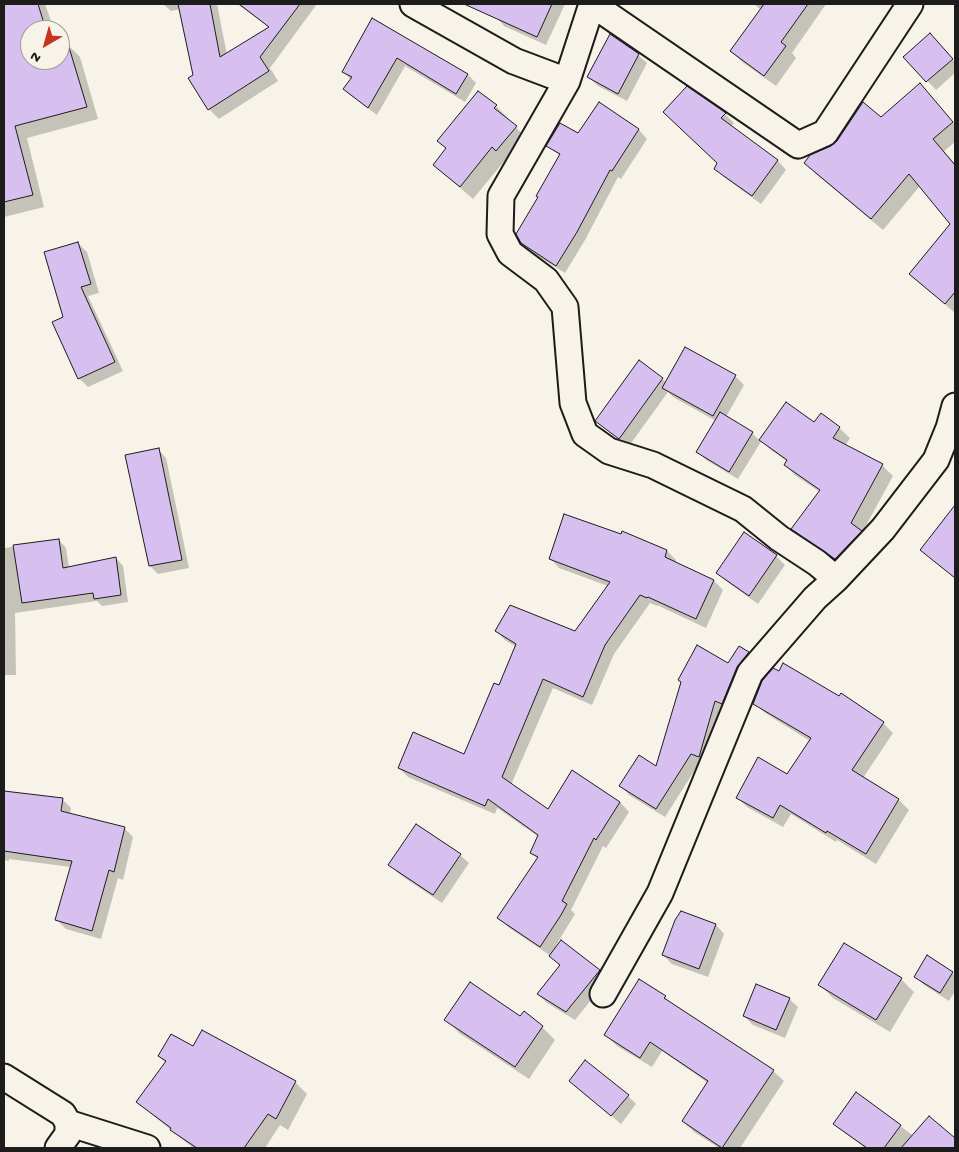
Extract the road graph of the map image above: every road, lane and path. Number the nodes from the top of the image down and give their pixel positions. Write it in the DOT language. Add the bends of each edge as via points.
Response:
graph roads {
  1 [pos="413,4"];
  2 [pos="592,4"];
  3 [pos="910,4"];
  4 [pos="567,81"];
  5 [pos="955,406"];
  6 [pos="836,579"];
  7 [pos="603,994"];
  8 [pos="4,1077"];
  9 [pos="68,1123"];
  10 [pos="58,1148"];
  11 [pos="147,1148"];
  1 -- 4 [label="street" via="514,61"];
  2 -- 3 [label="street" via="798,146 825,133"];
  2 -- 4 [label="street"];
  4 -- 6 [label="street" via="501,196 500,234 510,253 546,280 565,307 573,403 585,434 609,451 653,464 743,509"];
  5 -- 6 [label="street" via="936,460 884,528"];
  6 -- 7 [label="street" via="815,598 750,673 660,893"];
  8 -- 9 [label="street" via="63,1114"];
  9 -- 10 [label="street" via="68,1134"];
  9 -- 11 [label="street"];
}
